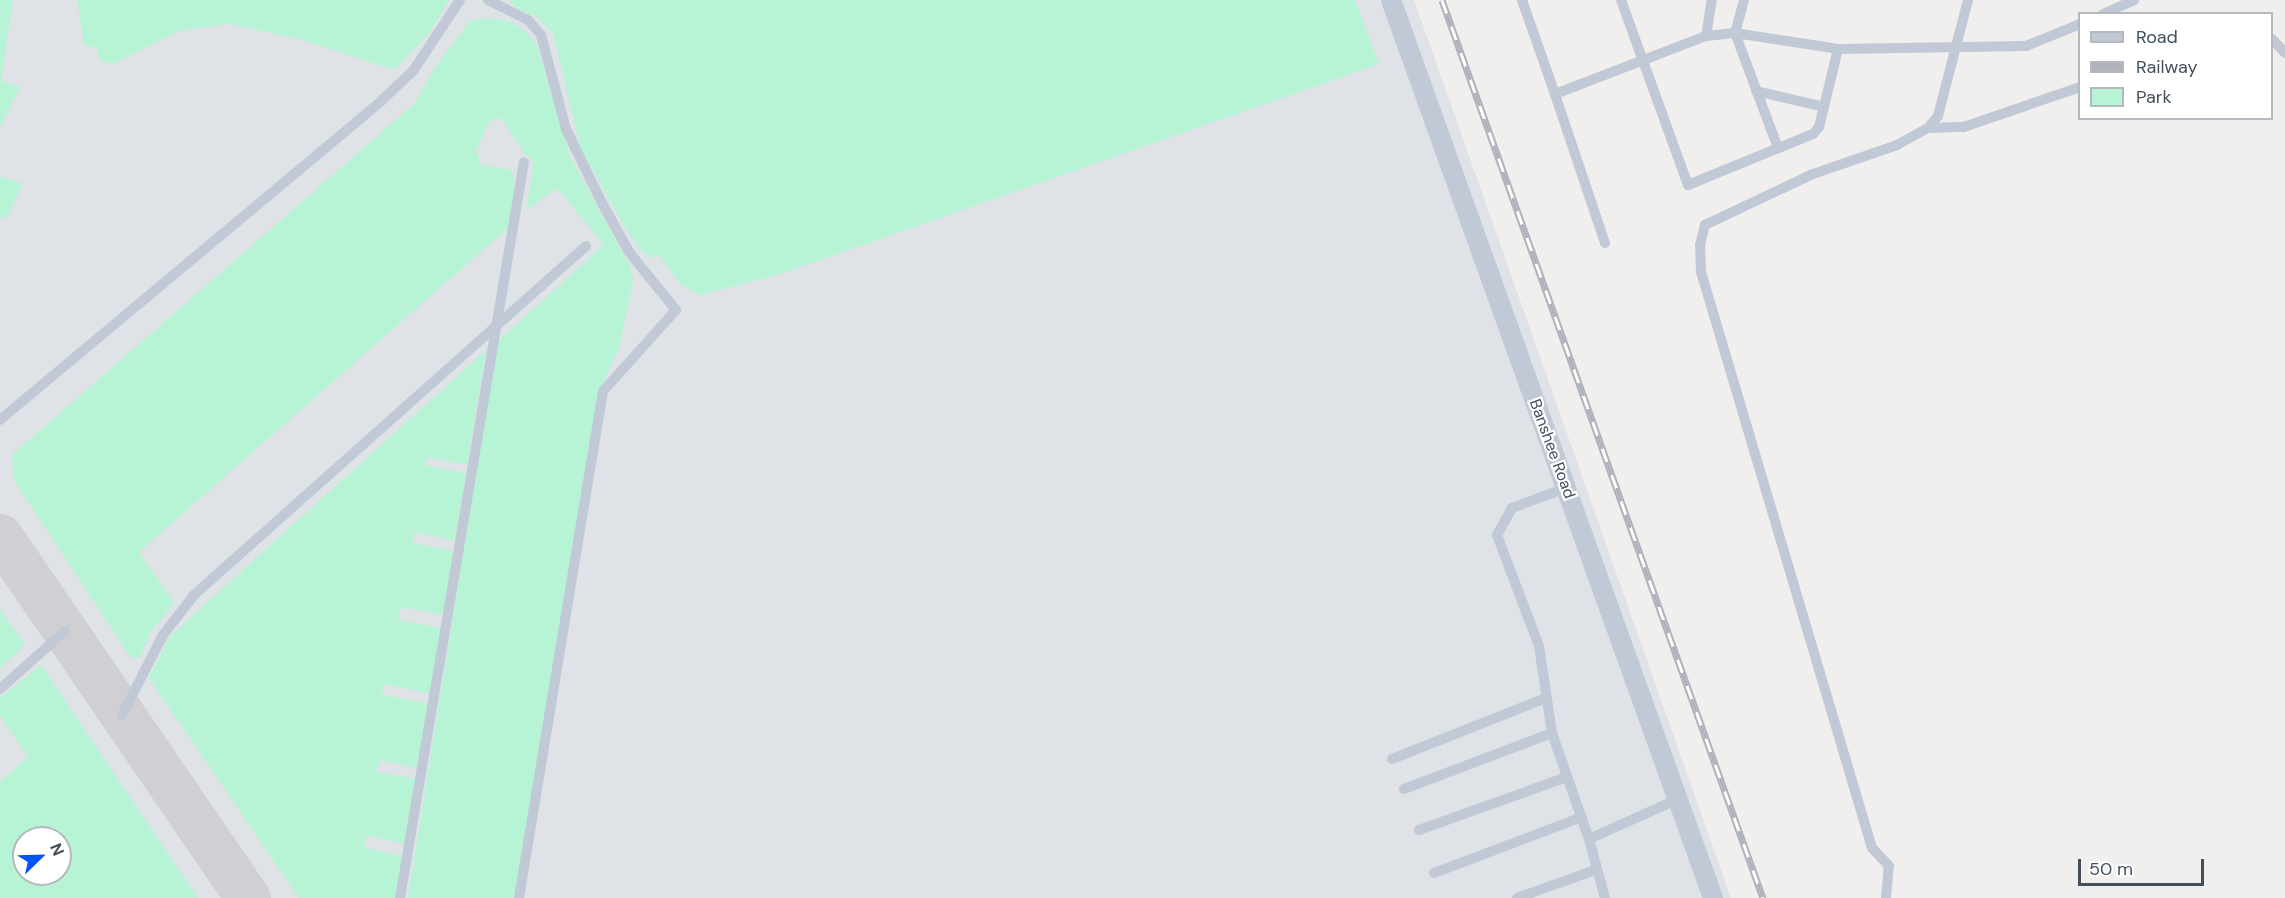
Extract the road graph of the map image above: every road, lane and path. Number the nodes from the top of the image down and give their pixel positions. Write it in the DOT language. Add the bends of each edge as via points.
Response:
graph roads {
  1 [pos="460,0"];
  2 [pos="488,0"];
  3 [pos="1391,0"];
  4 [pos="1522,0"];
  5 [pos="1621,0"];
  6 [pos="1712,0"];
  7 [pos="1744,0"];
  8 [pos="1968,0"];
  9 [pos="2134,0"];
  10 [pos="2107,12"];
  11 [pos="2078,24"];
  12 [pos="1736,33"];
  13 [pos="1706,36"];
  14 [pos="2273,41"];
  15 [pos="1956,45"];
  16 [pos="1838,50"];
  17 [pos="2285,53"];
  18 [pos="1642,61"];
  19 [pos="2078,87"];
  20 [pos="1756,91"];
  21 [pos="1555,94"];
  22 [pos="1824,107"];
  23 [pos="1928,128"];
  24 [pos="1778,148"];
  25 [pos="524,162"];
  26 [pos="1605,243"];
  27 [pos="586,246"];
  28 [pos="497,326"];
  29 [pos="0,420"];
  30 [pos="1566,488"];
  31 [pos="65,631"];
  32 [pos="0,689"];
  33 [pos="1546,698"];
  34 [pos="122,715"];
  35 [pos="1552,733"];
  36 [pos="1392,759"];
  37 [pos="1567,777"];
  38 [pos="1404,789"];
  39 [pos="1678,799"];
  40 [pos="1582,817"];
  41 [pos="1419,830"];
  42 [pos="1589,839"];
  43 [pos="1595,870"];
  44 [pos="1434,873"];
  45 [pos="400,898"];
  46 [pos="519,898"];
  47 [pos="1517,898"];
  48 [pos="1605,898"];
  49 [pos="1713,898"];
  50 [pos="1886,898"];
  1 -- 29 [label="lane" via="413,71 381,101"];
  2 -- 46 [label="lane" via="528,20 541,35 566,129 576,150 629,252 676,310 603,391"];
  3 -- 30 [label="street, Banshee Road"];
  4 -- 21 [label="lane"];
  5 -- 18 [label="lane"];
  6 -- 13 [label="lane"];
  7 -- 12 [label="lane"];
  8 -- 15 [label="lane"];
  9 -- 10 [label="lane"];
  11 -- 15 [label="lane" via="2026,46"];
  12 -- 13 [label="lane"];
  12 -- 16 [label="lane"];
  12 -- 20 [label="lane"];
  13 -- 18 [label="lane"];
  14 -- 17 [label="lane"];
  15 -- 16 [label="lane"];
  15 -- 23 [label="lane" via="1938,116"];
  16 -- 22 [label="lane"];
  18 -- 21 [label="lane"];
  18 -- 24 [label="lane" via="1688,185"];
  19 -- 23 [label="lane" via="1964,127"];
  20 -- 22 [label="lane"];
  20 -- 24 [label="lane"];
  21 -- 26 [label="lane"];
  22 -- 24 [label="lane" via="1813,134"];
  23 -- 50 [label="lane" via="1897,146 1813,174 1705,225 1700,245 1701,272 1872,848 1889,866"];
  25 -- 28 [label="lane"];
  27 -- 28 [label="lane"];
  28 -- 34 [label="lane" via="194,595 163,635"];
  28 -- 45 [label="lane"];
  30 -- 33 [label="lane" via="1512,508 1497,535 1539,645"];
  30 -- 39 [label="street, Banshee Road"];
  31 -- 32 [label="lane"];
  33 -- 35 [label="lane"];
  33 -- 36 [label="lane"];
  35 -- 37 [label="lane"];
  35 -- 38 [label="lane"];
  37 -- 40 [label="lane"];
  37 -- 41 [label="lane"];
  39 -- 42 [label="lane"];
  39 -- 49 [label="street, Banshee Road"];
  40 -- 42 [label="lane"];
  40 -- 44 [label="lane"];
  42 -- 43 [label="lane"];
  43 -- 47 [label="lane"];
  43 -- 48 [label="lane"];
}
